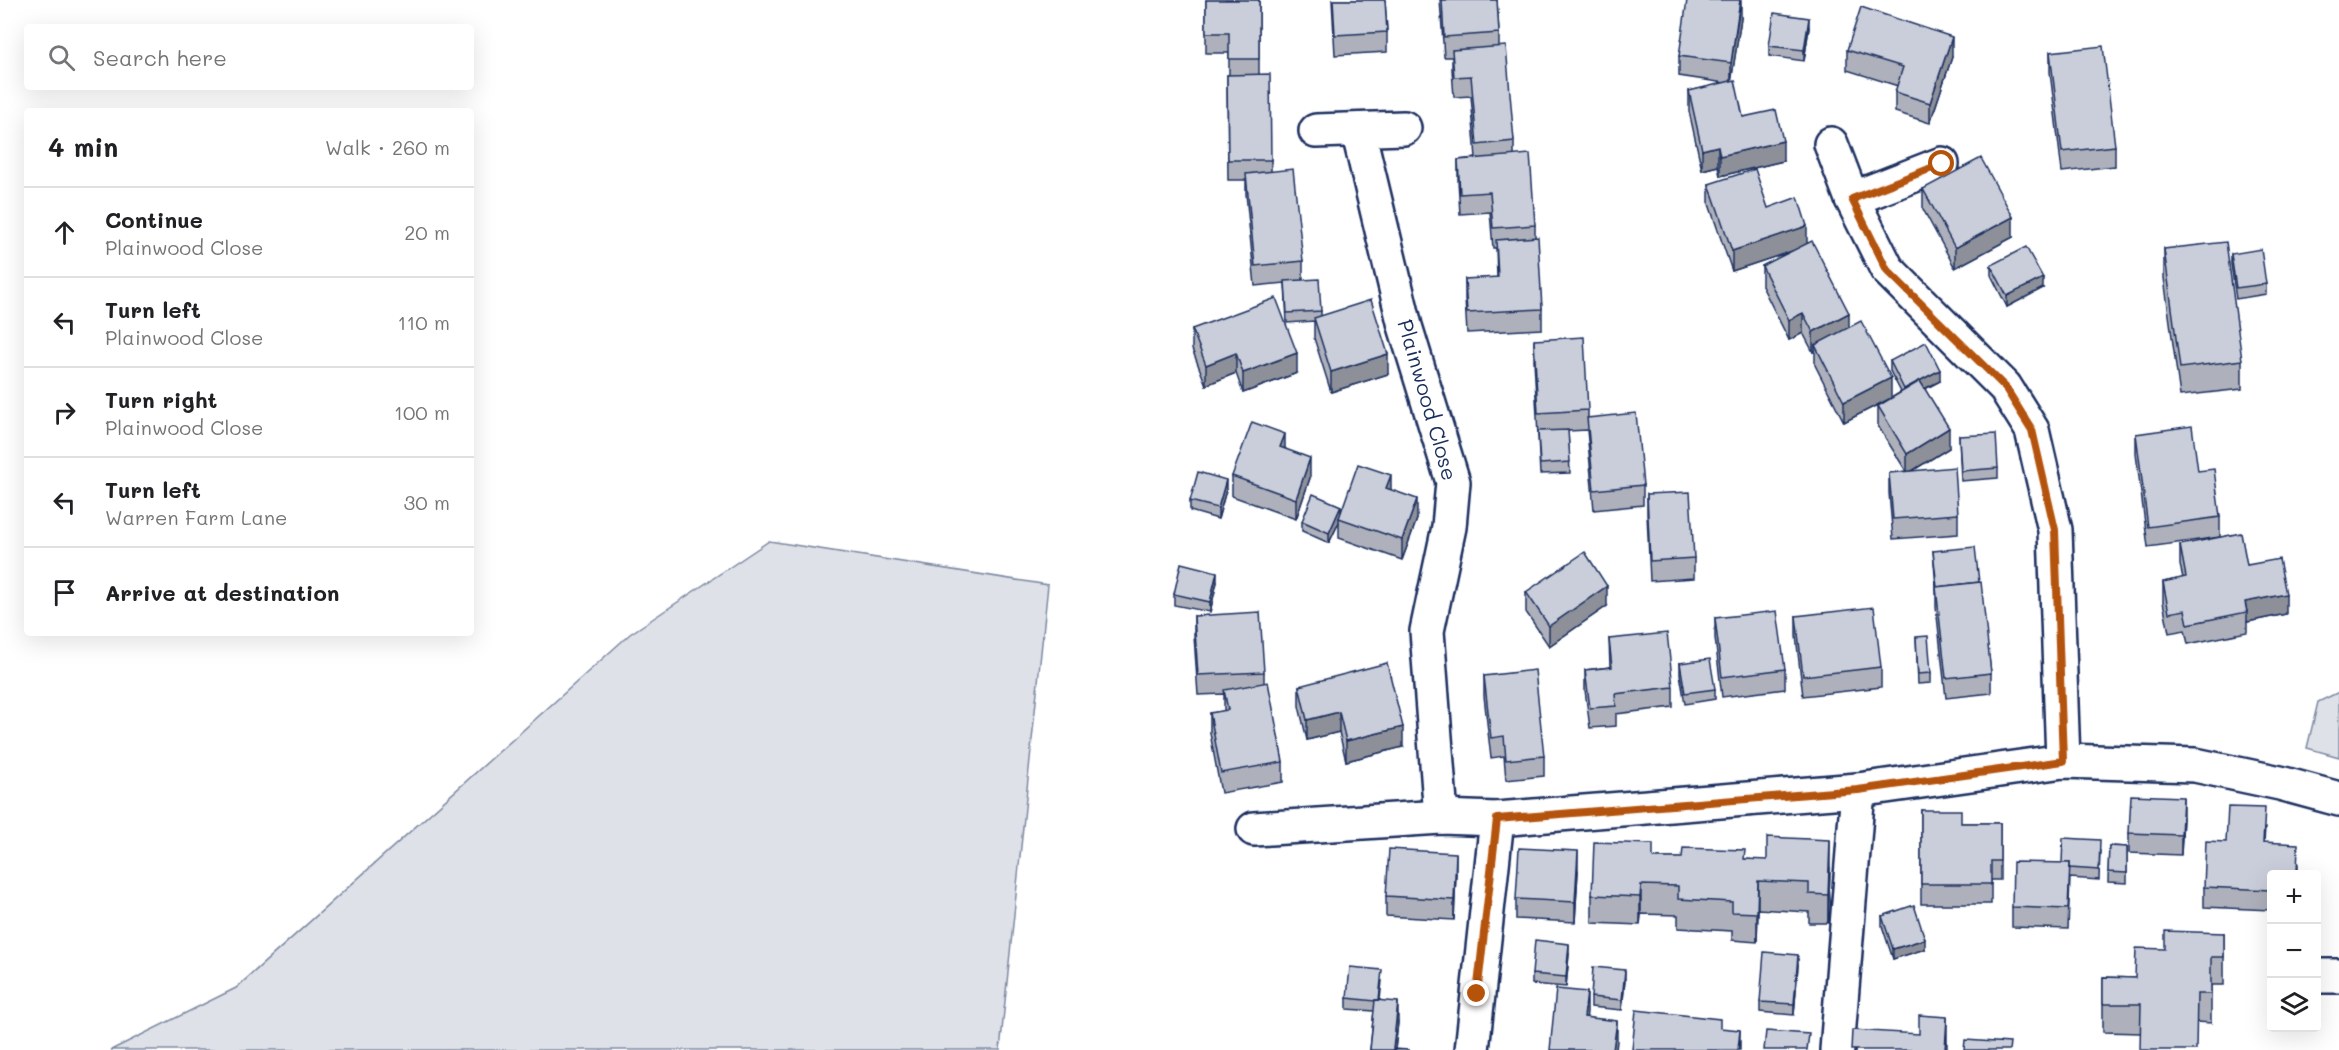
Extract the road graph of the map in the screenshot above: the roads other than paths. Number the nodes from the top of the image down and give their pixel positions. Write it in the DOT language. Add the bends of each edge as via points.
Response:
graph roads {
  1 [pos="1404,128"];
  2 [pos="1358,130"];
  3 [pos="1316,131"];
  4 [pos="1831,144"];
  5 [pos="1942,164"];
  6 [pos="1852,199"];
  7 [pos="2063,761"];
  8 [pos="1858,790"];
  9 [pos="2339,799"];
  10 [pos="1441,817"];
  11 [pos="1497,819"];
  12 [pos="1254,829"];
  13 [pos="2321,976"];
  14 [pos="2339,976"];
  15 [pos="1473,1050"];
  16 [pos="1837,1050"];
  1 -- 2 [label="street"];
  2 -- 3 [label="street"];
  2 -- 10 [label="street, Plainwood Close" via="1405,326 1453,482 1449,526 1427,631"];
  4 -- 6 [label="street"];
  5 -- 6 [label="street"];
  6 -- 7 [label="street" via="1887,270 2005,387 2032,430 2055,530"];
  7 -- 8 [label="street"];
  7 -- 9 [label="street" via="2195,765"];
  8 -- 11 [label="street"];
  8 -- 16 [label="street"];
  10 -- 11 [label="street"];
  10 -- 12 [label="street"];
  11 -- 15 [label="street"];
  13 -- 14 [label="street"];
}
